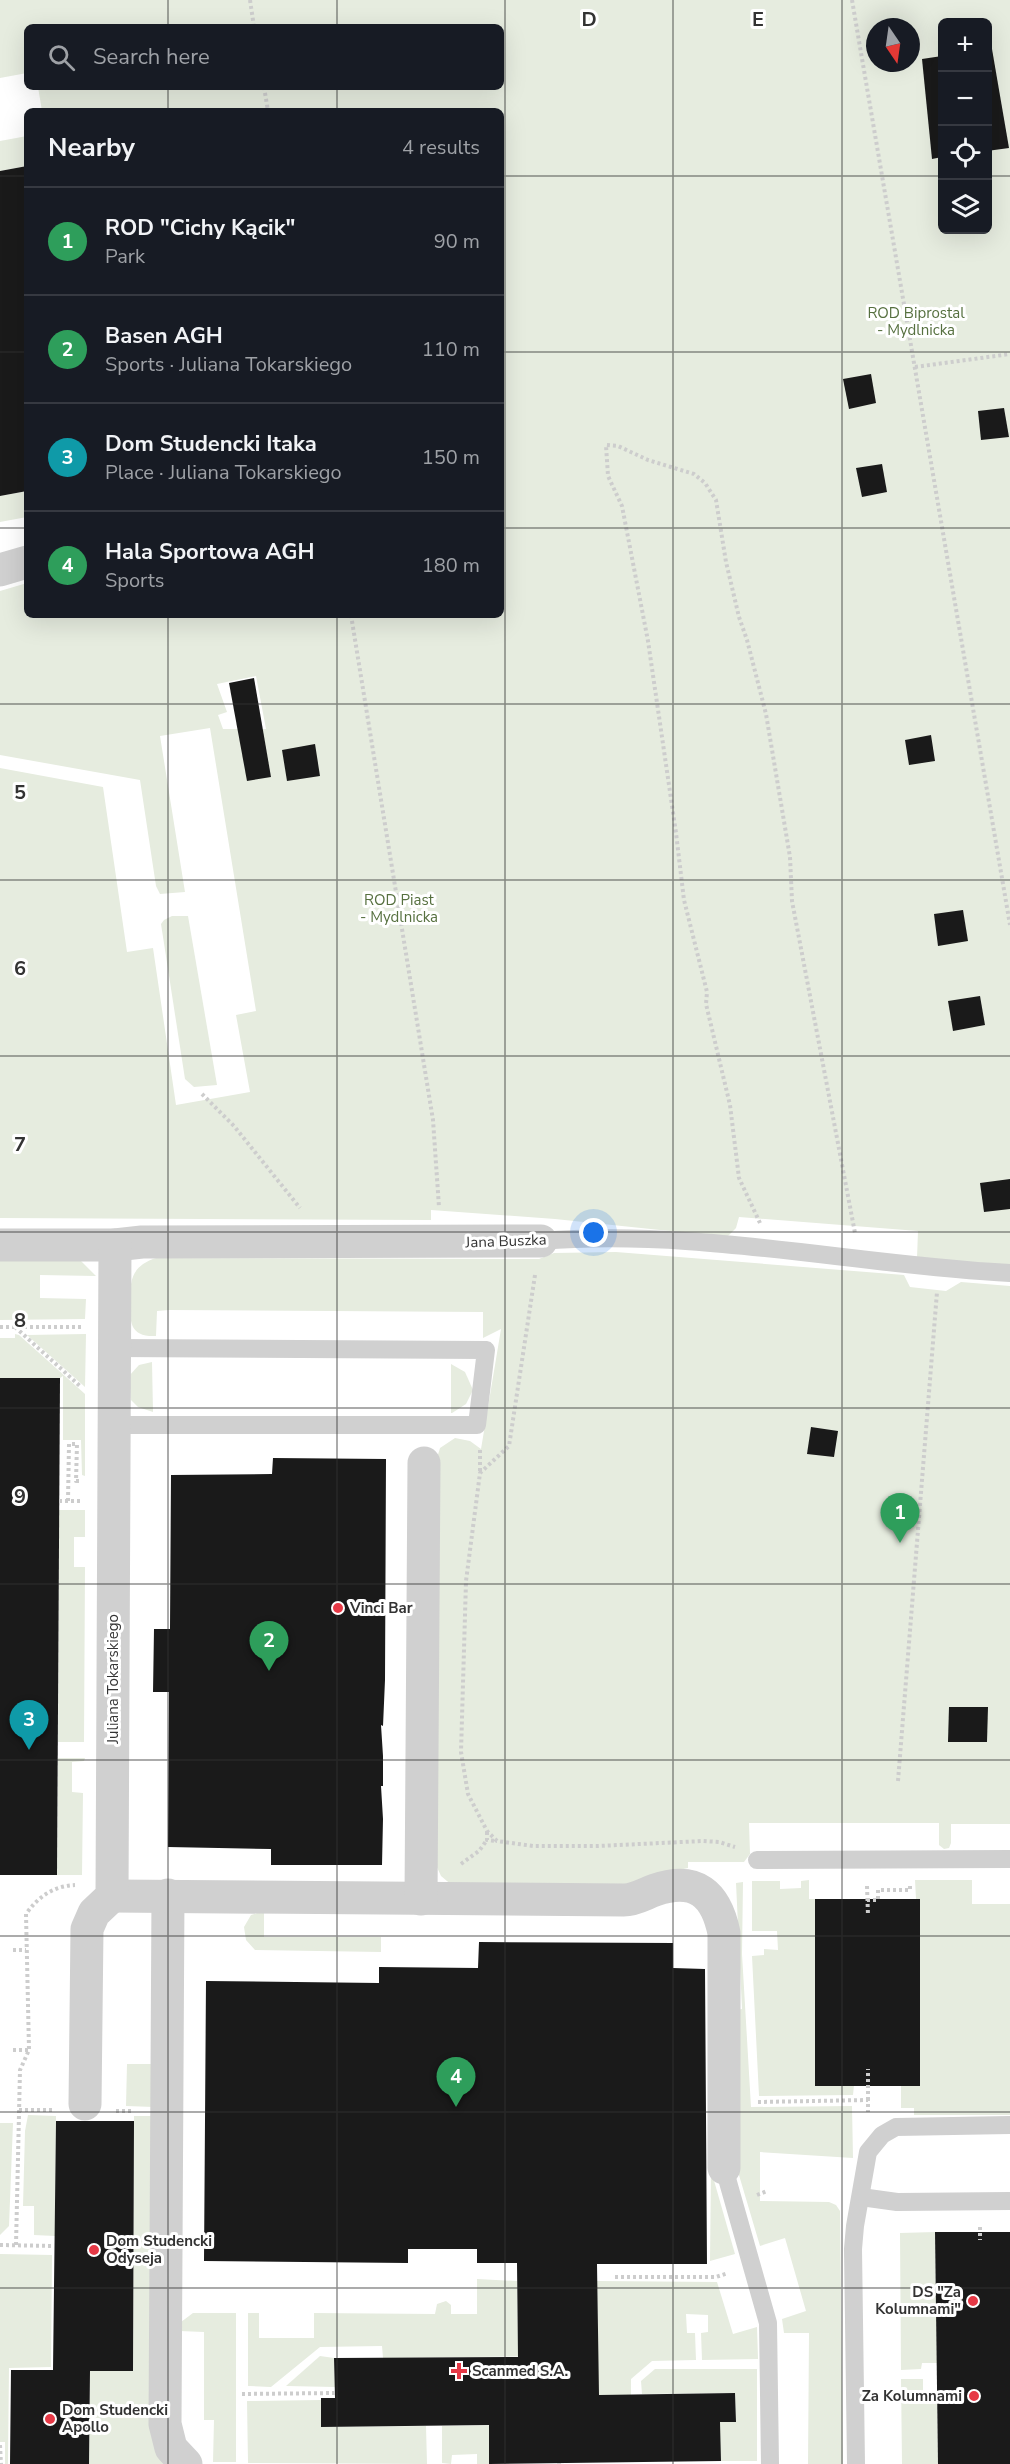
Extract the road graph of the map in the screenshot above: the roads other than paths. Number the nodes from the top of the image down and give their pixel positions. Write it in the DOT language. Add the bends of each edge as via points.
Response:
graph roads {
  1 [pos="24,563"];
  2 [pos="0,570"];
  3 [pos="540,1241"];
  4 [pos="0,1245"];
  5 [pos="115,1245"];
  6 [pos="1010,1273"];
  7 [pos="103,1338"];
  8 [pos="114,1425"];
  9 [pos="424,1427"];
  10 [pos="424,1463"];
  11 [pos="1010,1859"];
  12 [pos="757,1860"];
  13 [pos="168,1895"];
  14 [pos="112,1896"];
  15 [pos="421,1899"];
  16 [pos="85,2104"];
  17 [pos="1010,2126"];
  18 [pos="724,2168"];
  19 [pos="861,2197"];
  20 [pos="1010,2201"];
  21 [pos="186,2464"];
  22 [pos="770,2464"];
  23 [pos="856,2464"];
  1 -- 2 [label="street"];
  3 -- 5 [label="street, Jana Buszka"];
  3 -- 6 [label="lane, Jana Buszka" via="598,1237"];
  4 -- 5 [label="street, Jana Buszka"];
  5 -- 7 [label="street, Juliana Tokarskiego"];
  7 -- 8 [label="street, Juliana Tokarskiego"];
  7 -- 9 [label="lane" via="486,1350 477,1425"];
  8 -- 9 [label="lane"];
  8 -- 14 [label="street, Juliana Tokarskiego"];
  9 -- 10 [label="lane"];
  10 -- 15 [label="street"];
  11 -- 12 [label="lane"];
  13 -- 14 [label="street"];
  13 -- 15 [label="street"];
  13 -- 21 [label="street" via="165,2424 171,2448"];
  14 -- 16 [label="street" via="94,1913 87,1929"];
  15 -- 18 [label="street" via="630,1900 677,1886 691,1886 705,1893 716,1905 724,1933"];
  17 -- 19 [label="lane" via="896,2127 882,2135 868,2152"];
  18 -- 22 [label="lane" via="769,2332"];
  19 -- 20 [label="lane" via="897,2202"];
  19 -- 23 [label="lane" via="853,2249"];
}
